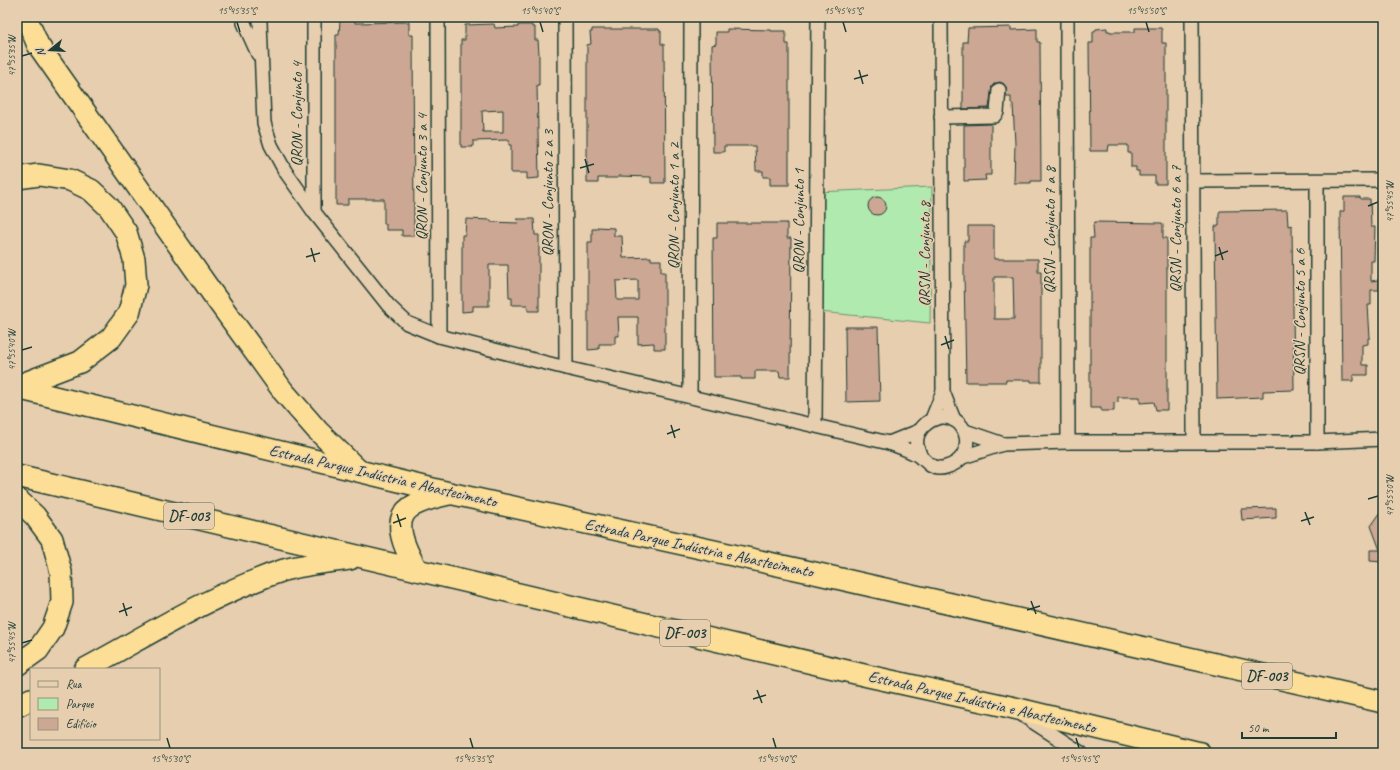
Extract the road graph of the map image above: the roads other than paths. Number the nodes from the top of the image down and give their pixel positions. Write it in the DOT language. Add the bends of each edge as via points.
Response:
graph roads {
  1 [pos="26,17"];
  2 [pos="314,17"];
  3 [pos="438,17"];
  4 [pos="565,17"];
  5 [pos="691,17"];
  6 [pos="818,17"];
  7 [pos="941,17"];
  8 [pos="1067,17"];
  9 [pos="1192,17"];
  10 [pos="240,20"];
  11 [pos="262,20"];
  12 [pos="261,60"];
  13 [pos="999,90"];
  14 [pos="941,117"];
  15 [pos="17,178"];
  16 [pos="1383,180"];
  17 [pos="1193,181"];
  18 [pos="1317,181"];
  19 [pos="314,212"];
  20 [pos="439,336"];
  21 [pos="566,368"];
  22 [pos="17,387"];
  23 [pos="943,392"];
  24 [pos="690,396"];
  25 [pos="932,419"];
  26 [pos="954,420"];
  27 [pos="815,425"];
  28 [pos="919,431"];
  29 [pos="965,431"];
  30 [pos="1383,439"];
  31 [pos="1194,441"];
  32 [pos="1068,442"];
  33 [pos="1317,442"];
  34 [pos="889,443"];
  35 [pos="1003,444"];
  36 [pos="963,457"];
  37 [pos="921,458"];
  38 [pos="360,472"];
  39 [pos="17,476"];
  40 [pos="449,494"];
  41 [pos="17,499"];
  42 [pos="361,557"];
  43 [pos="418,570"];
  44 [pos="17,665"];
  45 [pos="87,668"];
  46 [pos="30,699"];
  47 [pos="1383,702"];
  48 [pos="17,706"];
  49 [pos="1010,707"];
  50 [pos="1081,753"];
  51 [pos="1200,753"];
  1 -- 38 [label="highway" via="38,45 274,378 316,430"];
  2 -- 19 [label="street, QRON - Conjunto 4"];
  3 -- 20 [label="street, QRON - Conjunto 3 a 4"];
  4 -- 21 [label="street, QRON - Conjunto 2 a 3"];
  5 -- 24 [label="street, QRON - Conjunto 1 a 2"];
  6 -- 27 [label="street, QRON - Conjunto 1"];
  7 -- 14 [label="street, QRSN - Conjunto 8"];
  8 -- 32 [label="street, QRSN - Conjunto 7 a 8"];
  9 -- 17 [label="street, QRSN - Conjunto 6 a 7"];
  10 -- 11 [label="street" via="252,25"];
  10 -- 12 [label="street"];
  11 -- 12 [label="street"];
  12 -- 19 [label="street" via="264,123 271,145 285,171"];
  13 -- 14 [label="street" via="997,112 994,116"];
  14 -- 23 [label="street, QRSN - Conjunto 8"];
  15 -- 22 [label="highway" via="39,175 70,180 91,190 109,207 126,232 134,259 136,285 129,313 111,338 80,362"];
  16 -- 18 [label="street"];
  17 -- 18 [label="street"];
  17 -- 31 [label="street, QRSN - Conjunto 6 a 7"];
  18 -- 33 [label="street, QRSN - Conjunto 5 a 6"];
  19 -- 20 [label="street" via="388,305 407,322"];
  20 -- 21 [label="street"];
  21 -- 24 [label="street"];
  22 -- 38 [label="highway, Estrada Parque Indústria e Abastecimento / DF-003"];
  23 -- 25 [label="street, QRSN - Conjunto 8"];
  23 -- 26 [label="street, QRSN - Conjunto 8"];
  24 -- 27 [label="street"];
  25 -- 26 [label="street" via="943,417"];
  25 -- 28 [label="street"];
  26 -- 29 [label="street"];
  27 -- 34 [label="street"];
  28 -- 34 [label="street"];
  28 -- 37 [label="street" via="917,444"];
  29 -- 35 [label="street"];
  29 -- 36 [label="street" via="968,444"];
  30 -- 33 [label="street"];
  31 -- 32 [label="street"];
  31 -- 33 [label="street"];
  32 -- 35 [label="street"];
  34 -- 37 [label="street"];
  35 -- 36 [label="street"];
  36 -- 37 [label="street" via="954,465 942,468 931,466"];
  38 -- 40 [label="highway, Estrada Parque Indústria e Abastecimento / DF-003"];
  39 -- 42 [label="highway, Estrada Parque Indústria e Abastecimento / DF-003"];
  40 -- 43 [label="highway" via="422,501 404,514 401,534 407,553"];
  40 -- 47 [label="highway, Estrada Parque Indústria e Abastecimento / DF-003" via="810,572"];
  41 -- 44 [label="highway" via="36,516 52,539 61,572 62,602 53,628 38,650"];
  42 -- 43 [label="highway, Estrada Parque Indústria e Abastecimento / DF-003"];
  42 -- 45 [label="highway" via="286,570 258,580 204,604"];
  43 -- 49 [label="highway, Estrada Parque Indústria e Abastecimento / DF-003"];
  46 -- 48 [label="highway"];
  49 -- 50 [label="street"];
  49 -- 51 [label="highway, Estrada Parque Indústria e Abastecimento / DF-003"];
}
